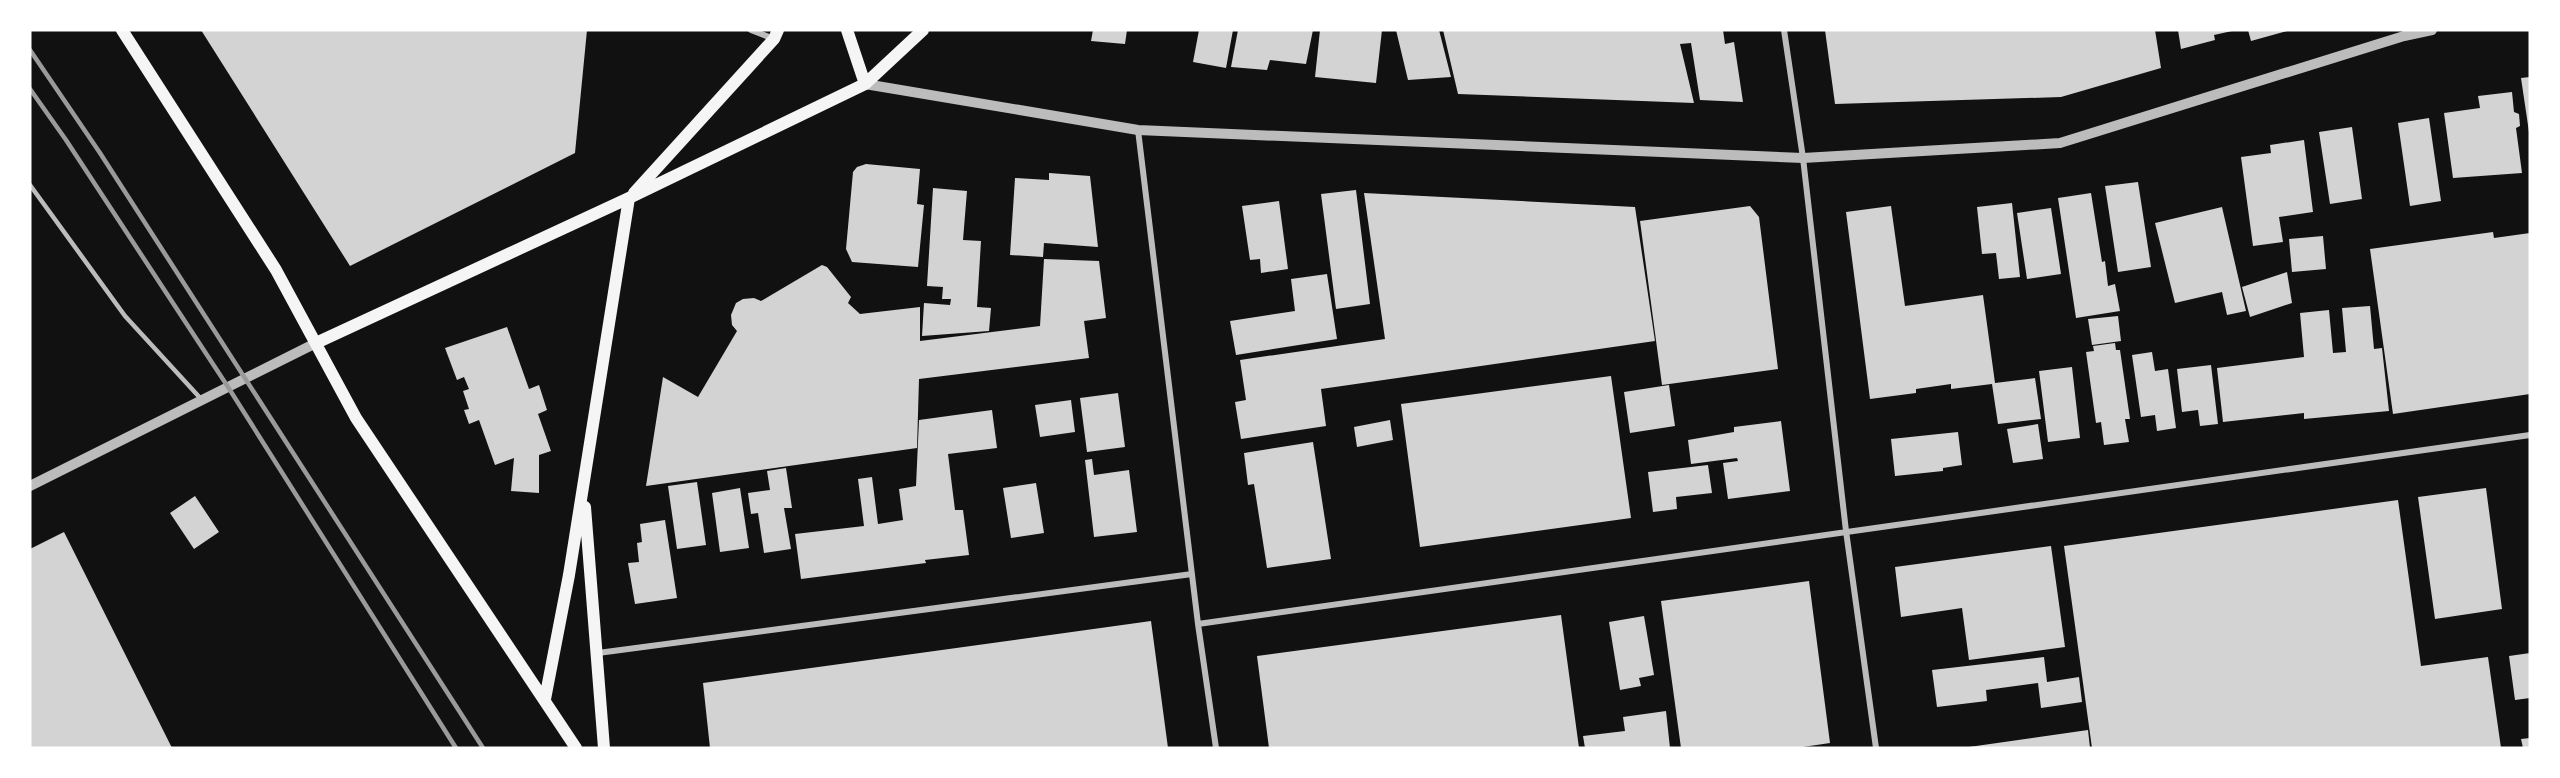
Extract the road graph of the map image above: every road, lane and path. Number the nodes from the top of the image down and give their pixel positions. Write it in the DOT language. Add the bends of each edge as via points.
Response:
graph roads {
  1 [pos="122,30"];
  2 [pos="751,30"];
  3 [pos="848,30"];
  4 [pos="923,30"];
  5 [pos="1784,30"];
  6 [pos="2432,30"];
  7 [pos="2403,33"];
  8 [pos="776,34"];
  9 [pos="865,84"];
  10 [pos="1138,130"];
  11 [pos="1803,158"];
  12 [pos="30,185"];
  13 [pos="630,198"];
  14 [pos="316,343"];
  15 [pos="202,400"];
  16 [pos="2530,435"];
  17 [pos="30,486"];
  18 [pos="584,488"];
  19 [pos="1846,531"];
  20 [pos="1192,574"];
  21 [pos="1198,624"];
  22 [pos="598,653"];
  23 [pos="545,699"];
  24 [pos="576,748"];
  25 [pos="604,748"];
  26 [pos="1216,748"];
  27 [pos="1876,748"];
  1 -- 14 [label="main road" via="276,270"];
  2 -- 8 [label="street"];
  3 -- 9 [label="main road"];
  4 -- 9 [label="main road"];
  5 -- 11 [label="street"];
  6 -- 7 [label="street"];
  7 -- 11 [label="street" via="2060,143"];
  8 -- 13 [label="main road"];
  9 -- 10 [label="street"];
  9 -- 13 [label="main road"];
  10 -- 11 [label="street"];
  10 -- 20 [label="street"];
  11 -- 19 [label="street"];
  12 -- 15 [label="lane" via="125,316"];
  13 -- 14 [label="main road"];
  13 -- 18 [label="main road"];
  14 -- 15 [label="street"];
  14 -- 23 [label="main road" via="356,418"];
  15 -- 17 [label="street"];
  16 -- 19 [label="street"];
  18 -- 22 [label="main road"];
  18 -- 23 [label="main road"];
  19 -- 21 [label="street"];
  19 -- 27 [label="street"];
  20 -- 21 [label="street"];
  20 -- 22 [label="street"];
  21 -- 26 [label="street"];
  22 -- 25 [label="main road"];
  23 -- 24 [label="main road"];
}
